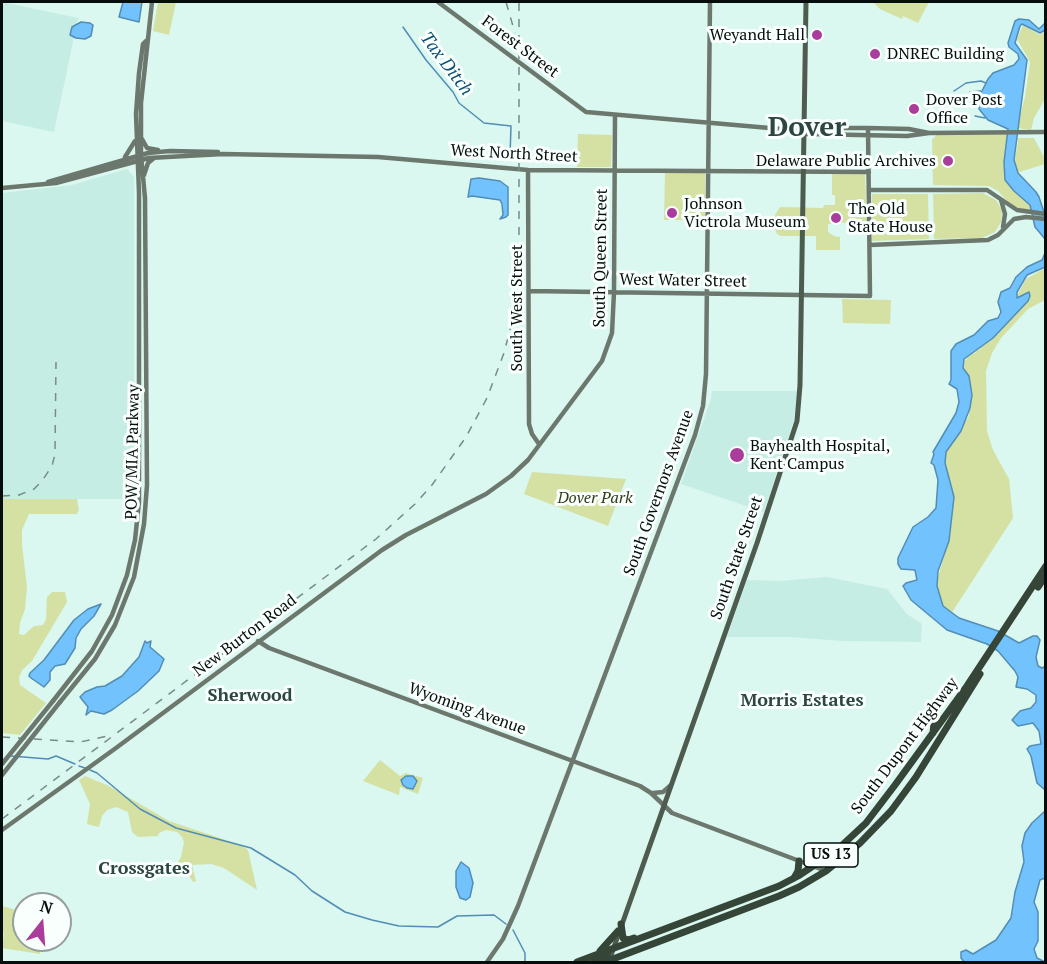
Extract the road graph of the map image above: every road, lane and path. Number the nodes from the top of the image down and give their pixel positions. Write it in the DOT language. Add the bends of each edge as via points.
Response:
graph roads {
  1 [pos="152,2"];
  2 [pos="438,2"];
  3 [pos="710,2"];
  4 [pos="806,2"];
  5 [pos="615,115"];
  6 [pos="709,123"];
  7 [pos="868,128"];
  8 [pos="898,129"];
  9 [pos="804,131"];
  10 [pos="1046,132"];
  11 [pos="929,133"];
  12 [pos="868,136"];
  13 [pos="886,136"];
  14 [pos="139,137"];
  15 [pos="170,151"];
  16 [pos="223,154"];
  17 [pos="158,157"];
  18 [pos="139,158"];
  19 [pos="123,159"];
  20 [pos="117,166"];
  21 [pos="491,166"];
  22 [pos="528,170"];
  23 [pos="615,170"];
  24 [pos="708,171"];
  25 [pos="803,172"];
  26 [pos="869,172"];
  27 [pos="140,177"];
  28 [pos="527,180"];
  29 [pos="46,183"];
  30 [pos="2,188"];
  31 [pos="869,190"];
  32 [pos="1001,199"];
  33 [pos="1030,215"];
  34 [pos="1046,216"];
  35 [pos="1002,229"];
  36 [pos="870,245"];
  37 [pos="139,283"];
  38 [pos="144,288"];
  39 [pos="529,291"];
  40 [pos="614,292"];
  41 [pos="706,293"];
  42 [pos="802,294"];
  43 [pos="539,444"];
  44 [pos="511,476"];
  45 [pos="1046,566"];
  46 [pos="1046,575"];
  47 [pos="1005,631"];
  48 [pos="258,641"];
  49 [pos="991,652"];
  50 [pos="949,712"];
  51 [pos="943,720"];
  52 [pos="932,734"];
  53 [pos="938,742"];
  54 [pos="572,761"];
  55 [pos="2,764"];
  56 [pos="2,775"];
  57 [pos="671,784"];
  58 [pos="651,792"];
  59 [pos="885,799"];
  60 [pos="664,805"];
  61 [pos="870,819"];
  62 [pos="881,822"];
  63 [pos="2,830"];
  64 [pos="868,835"];
  65 [pos="825,859"];
  66 [pos="799,861"];
  67 [pos="834,864"];
  68 [pos="814,866"];
  69 [pos="825,870"];
  70 [pos="835,874"];
  71 [pos="794,878"];
  72 [pos="774,888"];
  73 [pos="738,912"];
  74 [pos="698,918"];
  75 [pos="620,928"];
  76 [pos="657,932"];
  77 [pos="613,949"];
  78 [pos="593,960"];
  79 [pos="610,962"];
  80 [pos="487,963"];
  81 [pos="578,963"];
  1 -- 14 [label="street, POW/MIA Parkway"];
  2 -- 5 [label="street, Forest Street" via="586,112"];
  3 -- 6 [label="street, South Governors Avenue"];
  4 -- 9 [label="main road, South State Street"];
  5 -- 6 [label="street"];
  5 -- 23 [label="street, South Queen Street"];
  6 -- 9 [label="street"];
  6 -- 24 [label="street, South Governors Avenue"];
  7 -- 8 [label="street"];
  7 -- 9 [label="street"];
  7 -- 12 [label="street"];
  8 -- 11 [label="street"];
  8 -- 13 [label="street"];
  9 -- 12 [label="street"];
  9 -- 25 [label="main road, South State Street"];
  10 -- 11 [label="street"];
  11 -- 13 [label="street"];
  12 -- 13 [label="street"];
  12 -- 26 [label="street"];
  14 -- 15 [label="street" via="149,149"];
  14 -- 18 [label="street, POW/MIA Parkway"];
  14 -- 19 [label="street"];
  15 -- 16 [label="street, West North Street"];
  15 -- 18 [label="street, West North Street"];
  16 -- 17 [label="street, West North Street"];
  16 -- 21 [label="street, West North Street" via="378,157"];
  17 -- 18 [label="street, West North Street"];
  17 -- 27 [label="street" via="148,163"];
  18 -- 19 [label="street, West North Street"];
  18 -- 20 [label="street, West North Street"];
  18 -- 27 [label="street, POW/MIA Parkway"];
  19 -- 29 [label="street, West North Street"];
  20 -- 27 [label="street" via="131,166"];
  20 -- 29 [label="street, West North Street"];
  21 -- 22 [label="street, West North Street"];
  21 -- 28 [label="street" via="523,173"];
  22 -- 23 [label="street, West North Street"];
  22 -- 28 [label="street, South West Street"];
  23 -- 24 [label="street, West North Street"];
  23 -- 40 [label="street, South Queen Street"];
  24 -- 25 [label="street, West North Street"];
  24 -- 41 [label="street, South Governors Avenue"];
  25 -- 26 [label="street, West North Street"];
  25 -- 42 [label="main road, South State Street"];
  26 -- 31 [label="street"];
  27 -- 37 [label="street, POW/MIA Parkway"];
  27 -- 38 [label="street, POW/MIA Parkway" via="145,198"];
  28 -- 39 [label="street, South West Street"];
  29 -- 30 [label="street, West North Street"];
  31 -- 32 [label="street" via="987,190"];
  31 -- 36 [label="street"];
  32 -- 33 [label="street"];
  32 -- 35 [label="street" via="1005,214"];
  33 -- 34 [label="street"];
  33 -- 35 [label="street" via="1011,220"];
  35 -- 36 [label="street" via="988,240"];
  36 -- 42 [label="street, West Water Street" via="870,296"];
  37 -- 38 [label="street"];
  37 -- 55 [label="street, POW/MIA Parkway, bridge" via="140,502 127,575 112,615 92,651"];
  38 -- 56 [label="street, POW/MIA Parkway, bridge" via="147,484 140,550 129,591 95,659"];
  39 -- 40 [label="street, West Water Street"];
  39 -- 43 [label="street, South West Street" via="529,424"];
  40 -- 41 [label="street, West Water Street"];
  40 -- 43 [label="street, South Queen Street" via="613,326 605,354"];
  41 -- 42 [label="street, West Water Street"];
  41 -- 54 [label="street, South Governors Avenue" via="706,374 700,417"];
  42 -- 57 [label="main road, South State Street" via="796,427"];
  43 -- 44 [label="street, South Queen Street"];
  44 -- 48 [label="street, New Burton Road" via="486,494 393,543"];
  45 -- 47 [label="highway, South Dupont Highway / US 13"];
  46 -- 47 [label="highway, South Dupont Highway / US 13"];
  47 -- 49 [label="highway, South Dupont Highway / US 13"];
  48 -- 54 [label="street, Wyoming Avenue"];
  48 -- 63 [label="street, New Burton Road"];
  49 -- 50 [label="highway, South Dupont Highway / US 13"];
  49 -- 53 [label="highway, South Dupont Highway / US 13"];
  50 -- 51 [label="highway, South Dupont Highway / US 13"];
  50 -- 52 [label="highway" via="931,717"];
  51 -- 52 [label="highway, South Dupont Highway / US 13"];
  51 -- 53 [label="highway" via="945,725"];
  52 -- 59 [label="highway, South Dupont Highway / US 13"];
  53 -- 62 [label="highway, South Dupont Highway / US 13"];
  54 -- 58 [label="street, Wyoming Avenue"];
  54 -- 80 [label="street, South Governors Avenue" via="507,932"];
  57 -- 58 [label="street" via="661,794"];
  57 -- 60 [label="main road, South State Street"];
  58 -- 60 [label="street, Wyoming Avenue"];
  59 -- 61 [label="highway, South Dupont Highway / US 13"];
  59 -- 62 [label="highway"];
  60 -- 66 [label="street, Wyoming Avenue" via="672,813"];
  60 -- 75 [label="main road, South State Street"];
  61 -- 64 [label="highway"];
  61 -- 65 [label="highway, South Dupont Highway / US 13"];
  62 -- 64 [label="highway, South Dupont Highway / US 13"];
  64 -- 67 [label="highway, South Dupont Highway / US 13"];
  65 -- 68 [label="highway, South Dupont Highway / US 13"];
  65 -- 69 [label="highway"];
  66 -- 68 [label="street, Wyoming Avenue"];
  66 -- 71 [label="highway"];
  67 -- 69 [label="highway, South Dupont Highway / US 13"];
  67 -- 70 [label="highway"];
  68 -- 69 [label="street, Wyoming Avenue"];
  68 -- 71 [label="highway, South Dupont Highway / US 13"];
  69 -- 73 [label="highway, South Dupont Highway / US 13" via="799,887"];
  71 -- 72 [label="highway, South Dupont Highway / US 13"];
  72 -- 73 [label="highway" via="742,903"];
  72 -- 74 [label="highway, South Dupont Highway / US 13"];
  73 -- 79 [label="highway, South Dupont Highway / US 13"];
  74 -- 76 [label="highway, South Dupont Highway / US 13"];
  74 -- 79 [label="highway" via="627,948"];
  75 -- 76 [label="highway" via="626,940"];
  75 -- 77 [label="main road, South State Street"];
  75 -- 78 [label="highway"];
  76 -- 77 [label="highway, South Dupont Highway / US 13"];
  77 -- 78 [label="highway, South Dupont Highway / US 13"];
  77 -- 79 [label="main road, South State Street"];
  78 -- 81 [label="highway, South Dupont Highway / US 13"];
}
